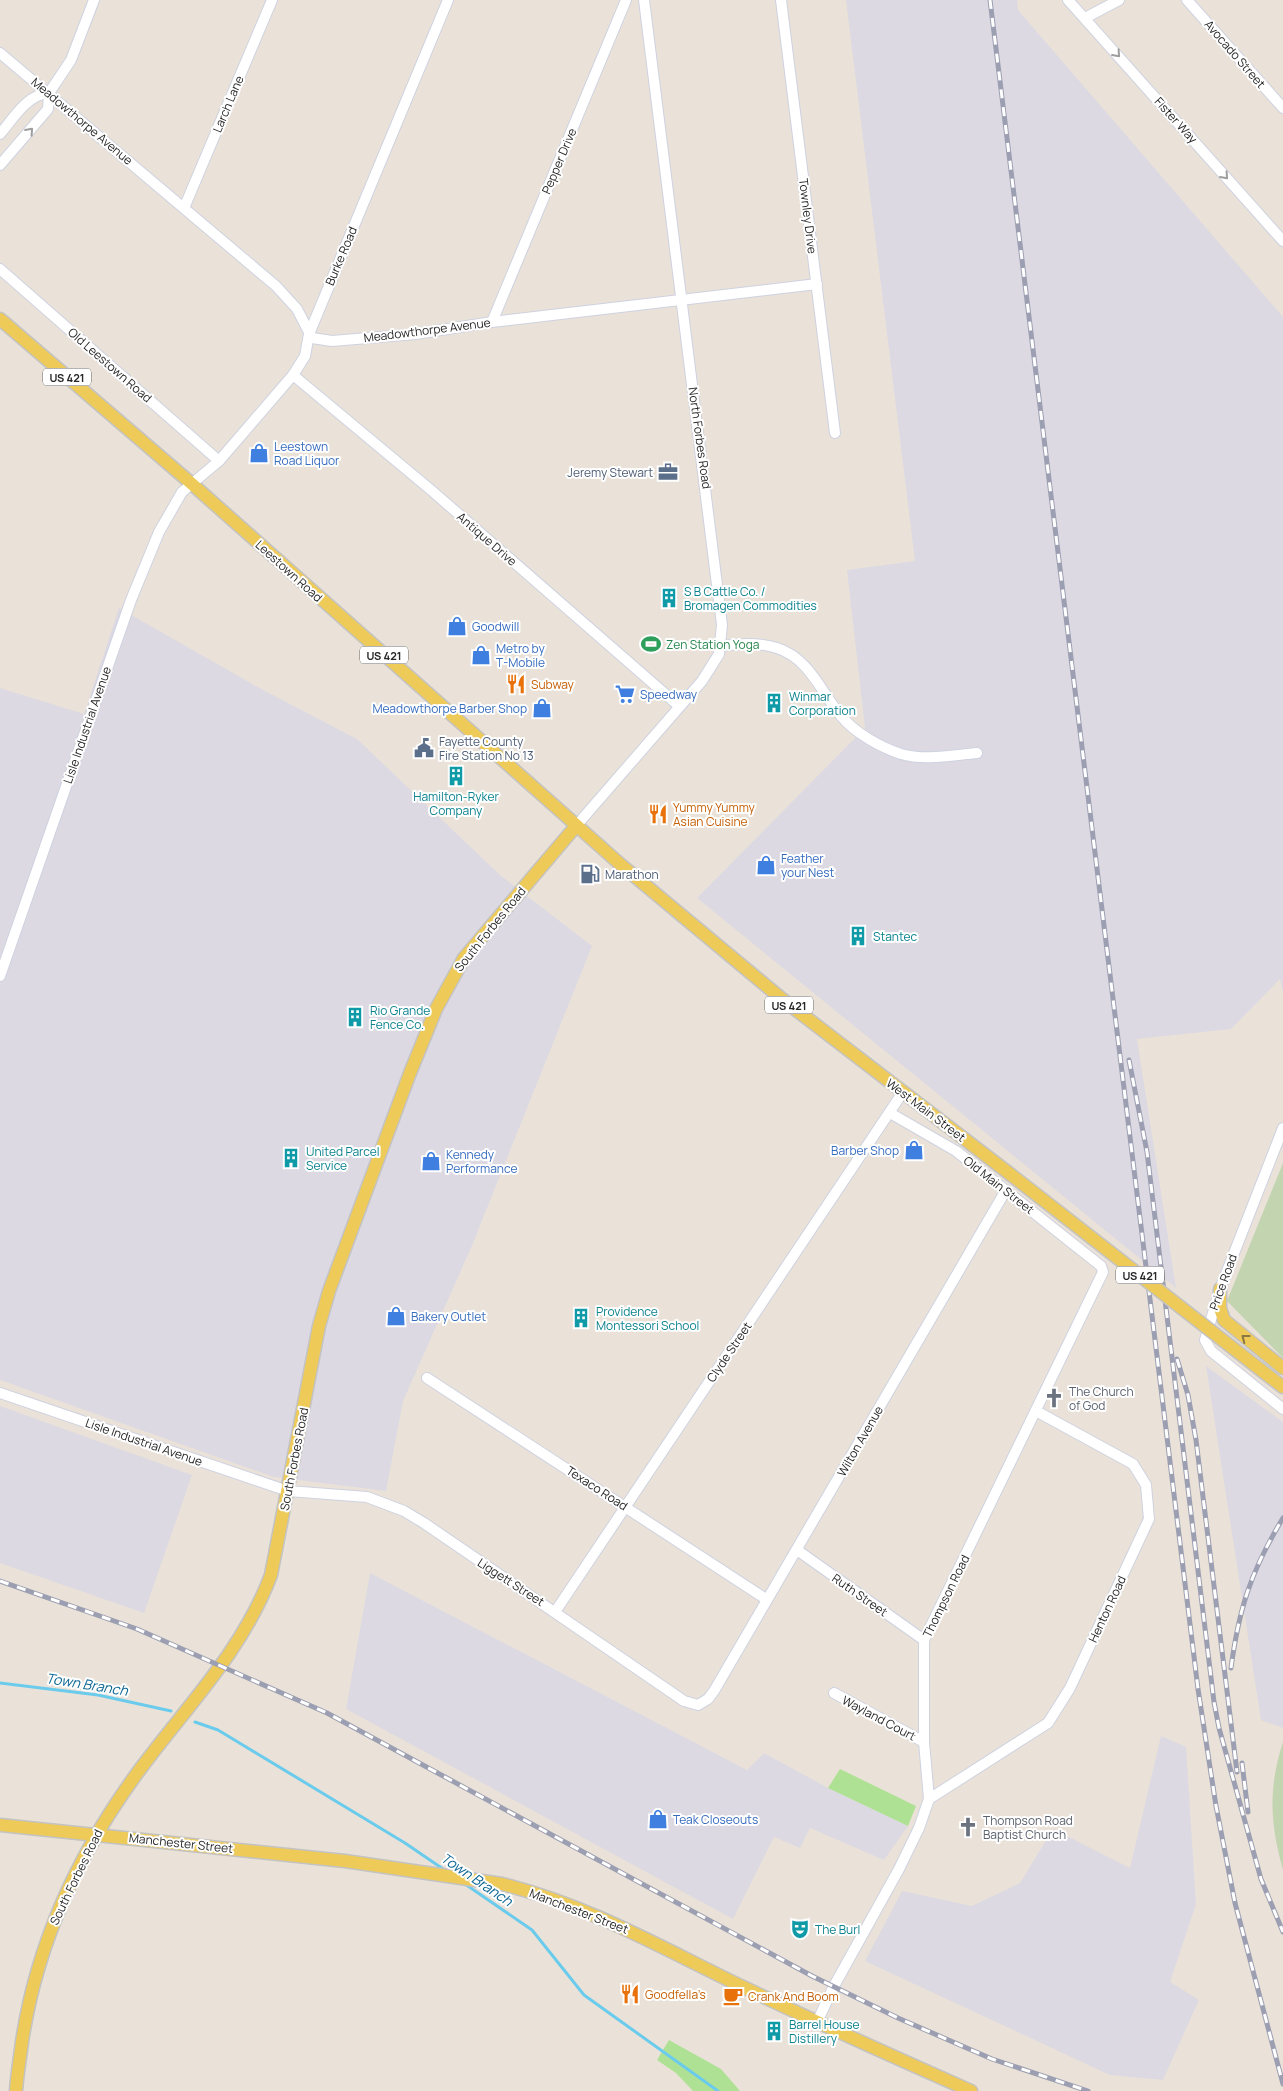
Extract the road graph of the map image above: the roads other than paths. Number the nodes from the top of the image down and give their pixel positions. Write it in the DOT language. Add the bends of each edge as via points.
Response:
graph roads {
  1 [pos="94,0"];
  2 [pos="272,0"];
  3 [pos="448,0"];
  4 [pos="626,0"];
  5 [pos="644,0"];
  6 [pos="781,0"];
  7 [pos="1068,0"];
  8 [pos="1119,0"];
  9 [pos="1187,0"];
  10 [pos="1085,18"];
  11 [pos="0,53"];
  12 [pos="49,93"];
  13 [pos="1283,108"];
  14 [pos="0,134"];
  15 [pos="0,165"];
  16 [pos="184,208"];
  17 [pos="1283,241"];
  18 [pos="0,269"];
  19 [pos="817,284"];
  20 [pos="681,300"];
  21 [pos="0,319"];
  22 [pos="492,322"];
  23 [pos="309,334"];
  24 [pos="293,375"];
  25 [pos="835,433"];
  26 [pos="219,462"];
  27 [pos="192,484"];
  28 [pos="720,646"];
  29 [pos="679,706"];
  30 [pos="977,752"];
  31 [pos="576,826"];
  32 [pos="0,976"];
  33 [pos="903,1092"];
  34 [pos="890,1113"];
  35 [pos="1283,1128"];
  36 [pos="1006,1190"];
  37 [pos="1101,1266"];
  38 [pos="1220,1288"];
  39 [pos="1283,1368"];
  40 [pos="427,1378"];
  41 [pos="1283,1386"];
  42 [pos="0,1393"];
  43 [pos="1283,1409"];
  44 [pos="1036,1411"];
  45 [pos="288,1491"];
  46 [pos="625,1506"];
  47 [pos="797,1550"];
  48 [pos="766,1599"];
  49 [pos="555,1612"];
  50 [pos="924,1640"];
  51 [pos="714,1691"];
  52 [pos="834,1693"];
  53 [pos="924,1742"];
  54 [pos="929,1799"];
  55 [pos="0,1825"];
  56 [pos="96,1834"];
  57 [pos="817,2022"];
  58 [pos="16,2091"];
  59 [pos="971,2091"];
  1 -- 12 [label="street" via="71,60"];
  2 -- 16 [label="street, Larch Lane"];
  3 -- 23 [label="street, Burke Road"];
  4 -- 22 [label="street, Pepper Drive"];
  5 -- 20 [label="street, North Forbes Road"];
  6 -- 19 [label="street, Townley Drive"];
  7 -- 10 [label="street, Fister Way"];
  8 -- 10 [label="street"];
  9 -- 13 [label="street, Avocado Street"];
  10 -- 17 [label="street, Fister Way, one-way"];
  11 -- 12 [label="street, Meadowthorpe Avenue"];
  12 -- 14 [label="street" via="31,99"];
  15 -- 12 [label="street, one-way" via="48,109"];
  12 -- 16 [label="street, Meadowthorpe Avenue"];
  16 -- 23 [label="street, Meadowthorpe Avenue" via="290,299"];
  18 -- 26 [label="street, Old Leestown Road"];
  19 -- 20 [label="street, Meadowthorpe Avenue"];
  19 -- 25 [label="street, Townley Drive"];
  20 -- 22 [label="street, Meadowthorpe Avenue"];
  20 -- 28 [label="street, North Forbes Road" via="717,570 722,625"];
  21 -- 27 [label="main road, Leestown Road / US 421"];
  22 -- 23 [label="street, Meadowthorpe Avenue" via="416,334 332,341 317,340"];
  23 -- 24 [label="street, Burke Road" via="305,356"];
  24 -- 26 [label="street, Burke Road"];
  24 -- 29 [label="street, Antique Drive" via="431,490"];
  26 -- 27 [label="street, Burke Road"];
  27 -- 31 [label="main road, Leestown Road / US 421"];
  27 -- 32 [label="street, Lisle Industrial Avenue" via="172,506 132,596"];
  28 -- 29 [label="street, North Forbes Road" via="713,667"];
  28 -- 30 [label="street" via="757,644 779,648 812,673 849,724 885,747 903,754 929,757"];
  29 -- 31 [label="street, North Forbes Road"];
  31 -- 33 [label="main road, West Main Street / US 421" via="778,996"];
  31 -- 45 [label="main road, South Forbes Road" via="464,958 436,1010 329,1291 311,1362"];
  33 -- 34 [label="street, Clyde Street"];
  33 -- 41 [label="main road, West Main Street / US 421, bridge"];
  34 -- 36 [label="street, Old Main Street" via="956,1151"];
  34 -- 46 [label="street, Clyde Street"];
  35 -- 38 [label="street, Price Road"];
  36 -- 37 [label="street, Old Main Street"];
  36 -- 47 [label="street, Wilton Avenue"];
  37 -- 44 [label="street, Thompson Road" via="1102,1278"];
  39 -- 38 [label="main road, one-way" via="1224,1320"];
  38 -- 43 [label="street, Price Road" via="1206,1333 1207,1344"];
  40 -- 46 [label="street, Texaco Road"];
  42 -- 45 [label="street, Lisle Industrial Avenue"];
  44 -- 50 [label="street, Thompson Road"];
  44 -- 54 [label="street, Henton Road" via="1120,1454 1133,1464 1146,1485 1150,1519 1070,1688 1048,1723"];
  45 -- 49 [label="street, Liggett Street" via="367,1497 395,1507"];
  45 -- 56 [label="main road, South Forbes Road" via="272,1575 253,1618 222,1665 140,1769"];
  46 -- 48 [label="street, Texaco Road"];
  46 -- 49 [label="street, Clyde Street"];
  47 -- 48 [label="street, Wilton Avenue"];
  47 -- 50 [label="street, Ruth Street"];
  48 -- 51 [label="street, Wilton Avenue"];
  49 -- 51 [label="street, Liggett Street" via="684,1701 703,1704"];
  50 -- 53 [label="street, Thompson Road"];
  52 -- 53 [label="street, Wayland Court"];
  53 -- 54 [label="street, Thompson Road"];
  54 -- 57 [label="street, Thompson Road" via="899,1870"];
  55 -- 56 [label="main road, Manchester Street"];
  56 -- 57 [label="main road, Manchester Street" via="345,1861 502,1884 618,1924"];
  56 -- 58 [label="main road, South Forbes Road" via="64,1897 44,1947 27,2011"];
  57 -- 59 [label="main road, Manchester Street"];
}
